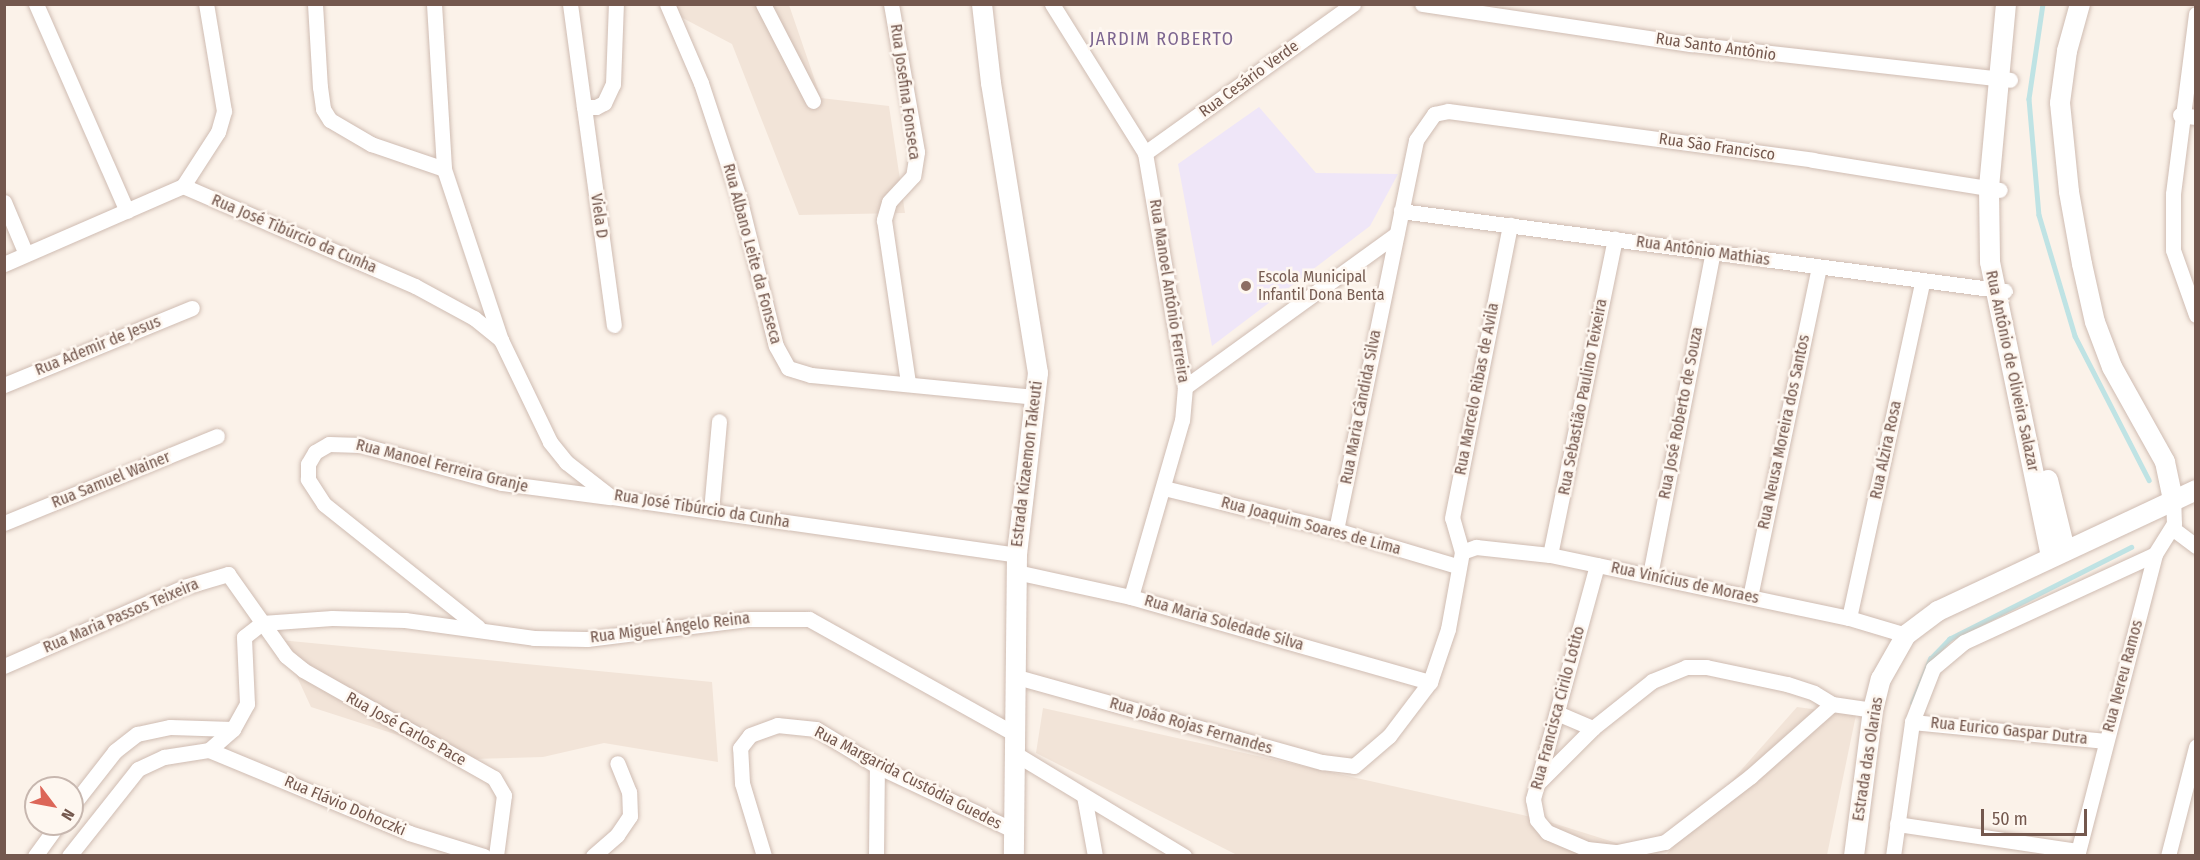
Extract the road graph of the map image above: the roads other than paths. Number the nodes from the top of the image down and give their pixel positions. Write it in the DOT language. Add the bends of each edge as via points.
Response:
graph roads {
  1 [pos="36,4"];
  2 [pos="206,4"];
  3 [pos="315,4"];
  4 [pos="434,4"];
  5 [pos="570,4"];
  6 [pos="616,4"];
  7 [pos="667,4"];
  8 [pos="764,4"];
  9 [pos="891,4"];
  10 [pos="982,4"];
  11 [pos="1052,4"];
  12 [pos="1353,4"];
  13 [pos="1422,4"];
  14 [pos="2006,4"];
  15 [pos="2018,4"];
  16 [pos="2080,4"];
  17 [pos="2196,14"];
  18 [pos="2005,80"];
  19 [pos="813,100"];
  20 [pos="584,107"];
  21 [pos="1434,114"];
  22 [pos="2180,115"];
  23 [pos="2196,117"];
  24 [pos="1145,153"];
  25 [pos="444,170"];
  26 [pos="183,186"];
  27 [pos="1994,189"];
  28 [pos="4,202"];
  29 [pos="128,210"];
  30 [pos="1401,211"];
  31 [pos="1510,225"];
  32 [pos="1396,234"];
  33 [pos="1615,239"];
  34 [pos="1713,252"];
  35 [pos="26,254"];
  36 [pos="4,264"];
  37 [pos="1819,267"];
  38 [pos="1922,282"];
  39 [pos="2000,290"];
  40 [pos="192,308"];
  41 [pos="2196,315"];
  42 [pos="614,325"];
  43 [pos="501,340"];
  44 [pos="908,383"];
  45 [pos="4,385"];
  46 [pos="1185,387"];
  47 [pos="1037,397"];
  48 [pos="719,421"];
  49 [pos="217,436"];
  50 [pos="1164,488"];
  51 [pos="2196,490"];
  52 [pos="611,497"];
  53 [pos="2173,500"];
  54 [pos="711,511"];
  55 [pos="4,523"];
  56 [pos="2172,528"];
  57 [pos="1336,530"];
  58 [pos="2196,546"];
  59 [pos="2058,553"];
  60 [pos="2155,554"];
  61 [pos="1551,555"];
  62 [pos="1460,559"];
  63 [pos="1017,564"];
  64 [pos="1597,565"];
  65 [pos="1650,574"];
  66 [pos="236,583"];
  67 [pos="1131,597"];
  68 [pos="1750,597"];
  69 [pos="1849,618"];
  70 [pos="261,623"];
  71 [pos="478,627"];
  72 [pos="1906,634"];
  73 [pos="4,666"];
  74 [pos="1017,677"];
  75 [pos="1430,682"];
  76 [pos="1832,704"];
  77 [pos="1873,710"];
  78 [pos="1557,713"];
  79 [pos="1912,722"];
  80 [pos="1593,728"];
  81 [pos="233,729"];
  82 [pos="2106,741"];
  83 [pos="1014,744"];
  84 [pos="2196,747"];
  85 [pos="209,750"];
  86 [pos="617,764"];
  87 [pos="877,766"];
  88 [pos="1538,783"];
  89 [pos="84,791"];
  90 [pos="1084,796"];
  91 [pos="1897,824"];
  92 [pos="1015,831"];
  93 [pos="49,836"];
  94 [pos="2077,853"];
  95 [pos="35,855"];
  96 [pos="69,855"];
  97 [pos="484,855"];
  98 [pos="496,855"];
  99 [pos="593,855"];
  100 [pos="764,855"];
  101 [pos="876,855"];
  102 [pos="1014,855"];
  103 [pos="1095,855"];
  104 [pos="1184,855"];
  105 [pos="1854,855"];
  106 [pos="1893,855"];
  107 [pos="2168,855"];
  1 -- 29 [label="street"];
  2 -- 26 [label="street" via="224,111 219,132"];
  3 -- 25 [label="street" via="320,87 323,109 330,120 371,144"];
  4 -- 25 [label="street"];
  5 -- 20 [label="street"];
  6 -- 20 [label="street" via="613,84 604,103"];
  7 -- 44 [label="street, Rua Albano Leite da Fonseca" via="701,83 740,201 780,358 795,373"];
  8 -- 19 [label="street"];
  9 -- 44 [label="street, Rua Josefina Fonseca" via="917,152 913,176 889,202 884,220"];
  10 -- 47 [label="main road, Estrada Kizaemon Takeuti" via="991,83 1037,358"];
  11 -- 24 [label="street, Rua Manoel Antônio Ferreira"];
  12 -- 24 [label="street, Rua Cesário Verde"];
  13 -- 18 [label="street, Rua Santo Antônio" via="1702,45"];
  14 -- 18 [label="main road, Rua Antônio de Oliveira Salazar"];
  15 -- 18 [label="main road, Rua Antônio de Oliveira Salazar"];
  16 -- 53 [label="main road" via="2067,51 2060,103 2080,253 2109,358 2165,462"];
  17 -- 22 [label="street"];
  18 -- 27 [label="main road, Rua Antônio de Oliveira Salazar"];
  20 -- 42 [label="street, Viela D"];
  21 -- 27 [label="street, Rua São Francisco" via="1448,111"];
  21 -- 30 [label="street, Rua Maria Cândida Silva" via="1416,140"];
  22 -- 23 [label="street"];
  22 -- 41 [label="street" via="2173,250"];
  24 -- 46 [label="street, Rua Manoel Antônio Ferreira"];
  25 -- 43 [label="street"];
  26 -- 29 [label="street"];
  26 -- 43 [label="street, Rua José Tibúrcio da Cunha" via="415,286 474,318"];
  27 -- 39 [label="main road, Rua Antônio de Oliveira Salazar" via="1988,226"];
  28 -- 35 [label="street"];
  29 -- 35 [label="street"];
  30 -- 31 [label="street, Rua Antônio Mathias"];
  30 -- 32 [label="street, Rua Maria Cândida Silva"];
  31 -- 33 [label="street, Rua Antônio Mathias"];
  31 -- 62 [label="street, Rua Marcelo Ribas de Avila" via="1452,518"];
  32 -- 46 [label="street"];
  32 -- 57 [label="street, Rua Maria Cândida Silva"];
  33 -- 34 [label="street, Rua Antônio Mathias"];
  33 -- 61 [label="street, Rua Sebastião Paulino Teixeira"];
  34 -- 37 [label="street, Rua Antônio Mathias"];
  34 -- 65 [label="street, Rua José Roberto de Souza"];
  35 -- 36 [label="street"];
  37 -- 38 [label="street, Rua Antônio Mathias"];
  37 -- 68 [label="street, Rua Neusa Moreira dos Santos"];
  38 -- 39 [label="street, Rua Antônio Mathias"];
  38 -- 69 [label="street, Rua Alzira Rosa"];
  39 -- 59 [label="main road, Rua Antônio de Oliveira Salazar"];
  40 -- 45 [label="street, Rua Ademir de Jesus"];
  43 -- 52 [label="street, Rua José Tibúrcio da Cunha" via="550,442 566,462"];
  44 -- 47 [label="street, Rua Albano Leite da Fonseca"];
  46 -- 50 [label="street, Rua Manoel Antônio Ferreira" via="1182,420"];
  47 -- 63 [label="main road, Estrada Kizaemon Takeuti"];
  48 -- 54 [label="street"];
  49 -- 55 [label="street, Rua Samuel Wainer"];
  50 -- 57 [label="street, Rua Joaquim Soares de Lima"];
  50 -- 67 [label="street, Rua Manoel Antônio Ferreira"];
  51 -- 53 [label="main road, Estrada das Olarias"];
  52 -- 54 [label="street, Rua José Tibúrcio da Cunha"];
  52 -- 71 [label="street, Rua Manoel Ferreira Granje" via="502,483 361,446 329,444 315,452 308,464 308,479 324,504"];
  53 -- 56 [label="street"];
  53 -- 59 [label="main road, Estrada das Olarias"];
  54 -- 63 [label="street, Rua José Tibúrcio da Cunha"];
  56 -- 58 [label="street"];
  56 -- 60 [label="street, Rua Nereu Ramos"];
  57 -- 62 [label="street, Rua Joaquim Soares de Lima"];
  59 -- 72 [label="main road, Estrada das Olarias" via="1938,611"];
  60 -- 79 [label="street" via="1964,642 1946,654 1925,682"];
  60 -- 82 [label="street, Rua Nereu Ramos"];
  61 -- 62 [label="street, Rua Vinícius de Moraes" via="1476,547"];
  61 -- 64 [label="street, Rua Vinícius de Moraes"];
  62 -- 75 [label="street" via="1448,629"];
  63 -- 67 [label="street, Rua Maria Soledade Silva"];
  63 -- 74 [label="main road, Estrada Kizaemon Takeuti"];
  64 -- 65 [label="street, Rua Vinícius de Moraes"];
  64 -- 78 [label="street, Rua Francisca Cirilo Lotito"];
  65 -- 68 [label="street, Rua Vinícius de Moraes"];
  66 -- 70 [label="street, Rua José Carlos Pace"];
  66 -- 73 [label="street, Rua Maria Passos Teixeira" via="224,573 184,587"];
  67 -- 75 [label="street, Rua Maria Soledade Silva"];
  68 -- 69 [label="street, Rua Vinícius de Moraes"];
  69 -- 72 [label="street, Rua Vinícius de Moraes"];
  70 -- 71 [label="street, Rua Miguel Ângelo Reina" via="332,618"];
  70 -- 81 [label="street" via="244,637 248,704"];
  70 -- 98 [label="street, Rua José Carlos Pace" via="286,656 303,670 494,778 504,795"];
  71 -- 83 [label="street, Rua Miguel Ângelo Reina" via="534,638 587,639 747,619 809,619"];
  72 -- 77 [label="main road, Estrada das Olarias" via="1881,679"];
  74 -- 75 [label="street, Rua João Rojas Fernandes" via="1322,762 1354,766 1365,760 1415,706"];
  74 -- 83 [label="main road, Estrada Kizaemon Takeuti"];
  76 -- 77 [label="street"];
  76 -- 80 [label="street" via="1787,684 1706,667 1686,667 1652,681"];
  76 -- 88 [label="street, Rua Francisca Cirilo Lotito" via="1688,828 1665,842 1640,850 1587,849 1547,832 1534,812"];
  77 -- 105 [label="main road, Estrada das Olarias"];
  78 -- 80 [label="street"];
  78 -- 88 [label="street, Rua Francisca Cirilo Lotito"];
  79 -- 82 [label="street, Rua Eurico Gaspar Dutra"];
  79 -- 91 [label="street"];
  80 -- 88 [label="street"];
  81 -- 85 [label="street"];
  81 -- 89 [label="street" via="170,727 137,734 115,751"];
  82 -- 94 [label="street, Rua Nereu Ramos"];
  83 -- 90 [label="street, Rua Miguel Ângelo Reina"];
  83 -- 92 [label="main road, Estrada Kizaemon Takeuti"];
  84 -- 107 [label="street"];
  85 -- 96 [label="street" via="164,757 138,769"];
  85 -- 97 [label="street, Rua Flávio Dohoczki" via="409,833"];
  86 -- 99 [label="street" via="629,792 630,816 618,835"];
  87 -- 92 [label="street, Rua Margarida Custódia Guedes"];
  87 -- 100 [label="street, Rua Margarida Custódia Guedes" via="816,729 777,724 750,735 740,748 739,758"];
  87 -- 101 [label="street"];
  90 -- 103 [label="street"];
  90 -- 104 [label="street, Rua Miguel Ângelo Reina"];
  91 -- 94 [label="street"];
  91 -- 106 [label="street"];
  92 -- 102 [label="main road, Estrada Kizaemon Takeuti"];
  93 -- 95 [label="street"];
}
